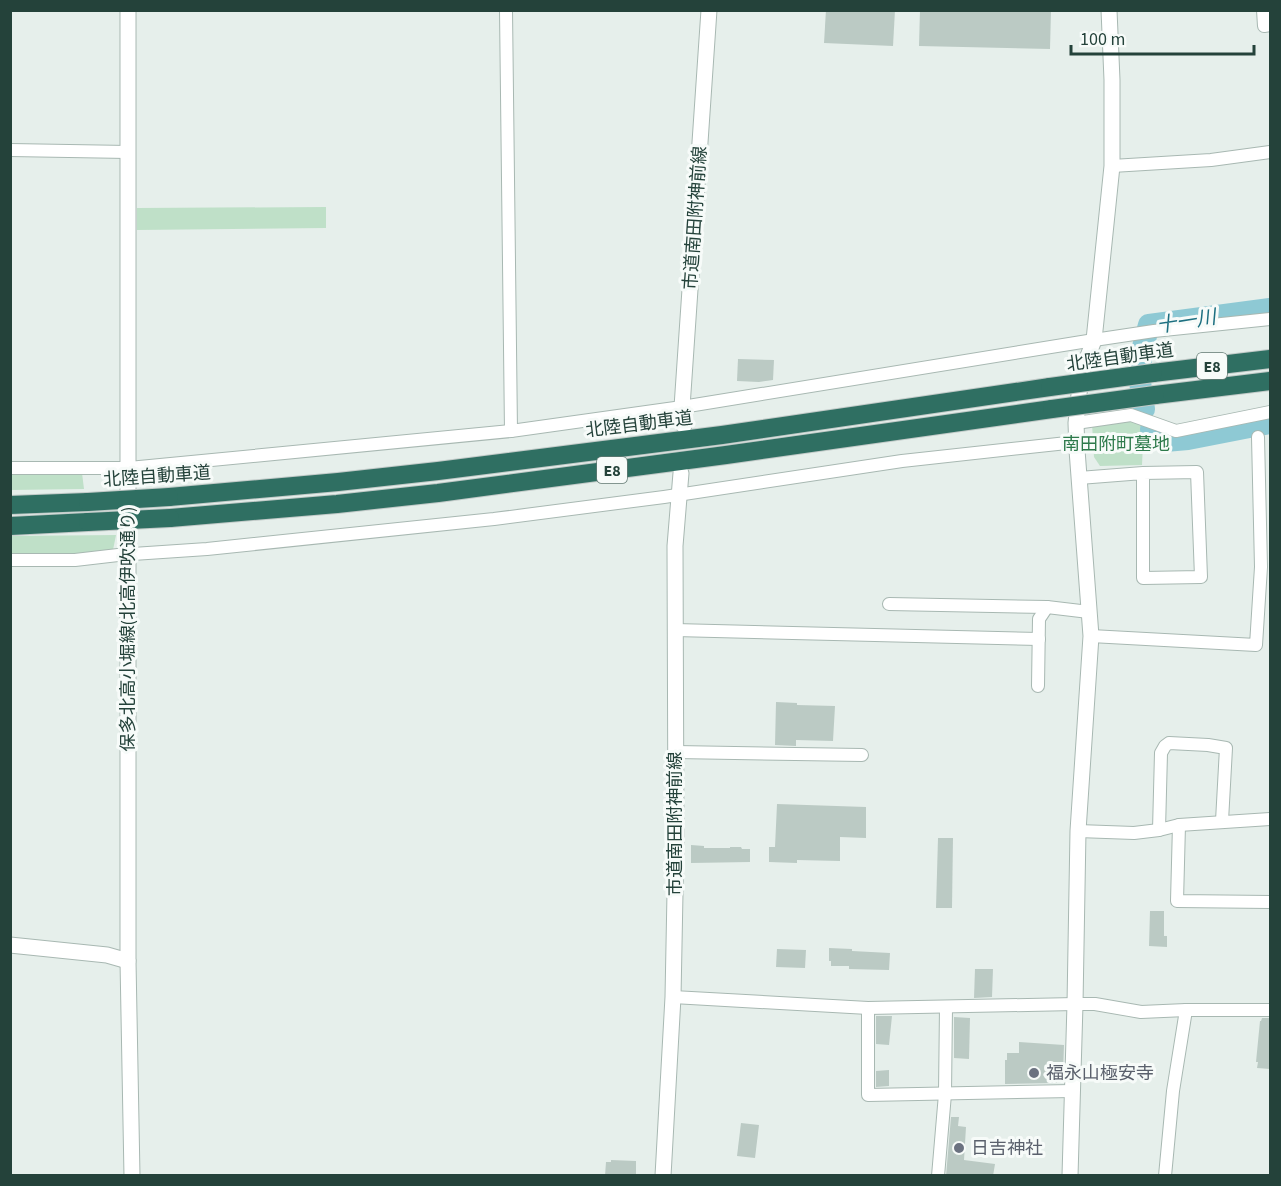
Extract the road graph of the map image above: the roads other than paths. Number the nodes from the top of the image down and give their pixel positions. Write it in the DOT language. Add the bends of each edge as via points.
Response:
graph roads {
  1 [pos="128,10"];
  2 [pos="506,10"];
  3 [pos="709,10"];
  4 [pos="1109,10"];
  5 [pos="1263,10"];
  6 [pos="1270,25"];
  7 [pos="10,150"];
  8 [pos="128,152"];
  9 [pos="1270,152"];
  10 [pos="1112,166"];
  11 [pos="1270,319"];
  12 [pos="1095,340"];
  13 [pos="1270,359"];
  14 [pos="1270,381"];
  15 [pos="682,408"];
  16 [pos="1270,412"];
  17 [pos="1076,423"];
  18 [pos="684,426"];
  19 [pos="511,431"];
  20 [pos="1258,437"];
  21 [pos="1076,442"];
  22 [pos="10,468"];
  23 [pos="129,468"];
  24 [pos="681,473"];
  25 [pos="1143,473"];
  26 [pos="1079,478"];
  27 [pos="679,495"];
  28 [pos="10,505"];
  29 [pos="10,526"];
  30 [pos="128,554"];
  31 [pos="10,560"];
  32 [pos="1266,567"];
  33 [pos="889,604"];
  34 [pos="1047,607"];
  35 [pos="1089,612"];
  36 [pos="675,630"];
  37 [pos="1091,636"];
  38 [pos="1039,639"];
  39 [pos="1038,686"];
  40 [pos="676,752"];
  41 [pos="862,755"];
  42 [pos="1270,819"];
  43 [pos="1222,821"];
  44 [pos="1179,825"];
  45 [pos="1159,830"];
  46 [pos="1078,831"];
  47 [pos="1270,902"];
  48 [pos="10,945"];
  49 [pos="129,961"];
  50 [pos="673,997"];
  51 [pos="1075,1004"];
  52 [pos="946,1007"];
  53 [pos="868,1008"];
  54 [pos="1186,1010"];
  55 [pos="1270,1010"];
  56 [pos="1072,1091"];
  57 [pos="945,1094"];
  58 [pos="132,1176"];
  59 [pos="663,1176"];
  60 [pos="938,1176"];
  61 [pos="1070,1176"];
  62 [pos="1165,1176"];
  1 -- 8 [label="street, 保多北高小堀線(北高伊吹通り)"];
  2 -- 19 [label="street"];
  3 -- 15 [label="street, 市道南田附神前線"];
  4 -- 10 [label="street"];
  5 -- 6 [label="street" via="1264,26"];
  7 -- 8 [label="street"];
  8 -- 23 [label="street, 保多北高小堀線(北高伊吹通り)"];
  9 -- 10 [label="street"];
  10 -- 12 [label="street"];
  11 -- 12 [label="street"];
  12 -- 15 [label="street"];
  12 -- 17 [label="street" via="1081,375"];
  13 -- 28 [label="highway, 北陸自動車道 / E8, bridge" via="438,471 169,496"];
  14 -- 29 [label="highway, E8, bridge" via="726,456 338,504"];
  15 -- 18 [label="street, 市道南田附神前線"];
  15 -- 19 [label="street"];
  16 -- 17 [label="street" via="1176,431 1131,415"];
  17 -- 21 [label="street"];
  19 -- 23 [label="street"];
  20 -- 32 [label="street"];
  21 -- 26 [label="street"];
  21 -- 27 [label="street" via="902,460"];
  22 -- 23 [label="street"];
  23 -- 30 [label="street, 保多北高小堀線(北高伊吹通り)"];
  24 -- 27 [label="street, 市道南田附神前線"];
  25 -- 25 [label="street" via="1197,472 1201,577 1143,578"];
  25 -- 26 [label="street"];
  26 -- 35 [label="street"];
  27 -- 30 [label="street" via="482,521"];
  27 -- 36 [label="street, 市道南田附神前線"];
  30 -- 31 [label="street" via="75,560"];
  30 -- 49 [label="street, 保多北高小堀線(北高伊吹通り)"];
  32 -- 37 [label="street" via="1256,645"];
  33 -- 34 [label="street"];
  34 -- 35 [label="street"];
  34 -- 38 [label="street" via="1039,619"];
  35 -- 37 [label="street"];
  36 -- 38 [label="street"];
  36 -- 40 [label="street, 市道南田附神前線"];
  37 -- 46 [label="street"];
  38 -- 39 [label="street"];
  40 -- 41 [label="street"];
  40 -- 50 [label="street, 市道南田附神前線"];
  42 -- 43 [label="street"];
  43 -- 44 [label="street"];
  43 -- 45 [label="street" via="1226,748 1172,743 1161,753"];
  44 -- 45 [label="street"];
  44 -- 47 [label="street" via="1177,902"];
  45 -- 46 [label="street"];
  46 -- 51 [label="street"];
  48 -- 49 [label="street" via="107,955"];
  49 -- 58 [label="street, 保多北高小堀線(北高伊吹通り)"];
  50 -- 53 [label="street"];
  50 -- 59 [label="street, 市道南田附神前線"];
  51 -- 52 [label="street"];
  51 -- 54 [label="street" via="1141,1012"];
  51 -- 56 [label="street"];
  52 -- 53 [label="street"];
  52 -- 57 [label="street"];
  53 -- 57 [label="street" via="868,1095"];
  54 -- 55 [label="street"];
  54 -- 62 [label="street"];
  56 -- 57 [label="street"];
  56 -- 61 [label="street"];
  57 -- 60 [label="street"];
}
